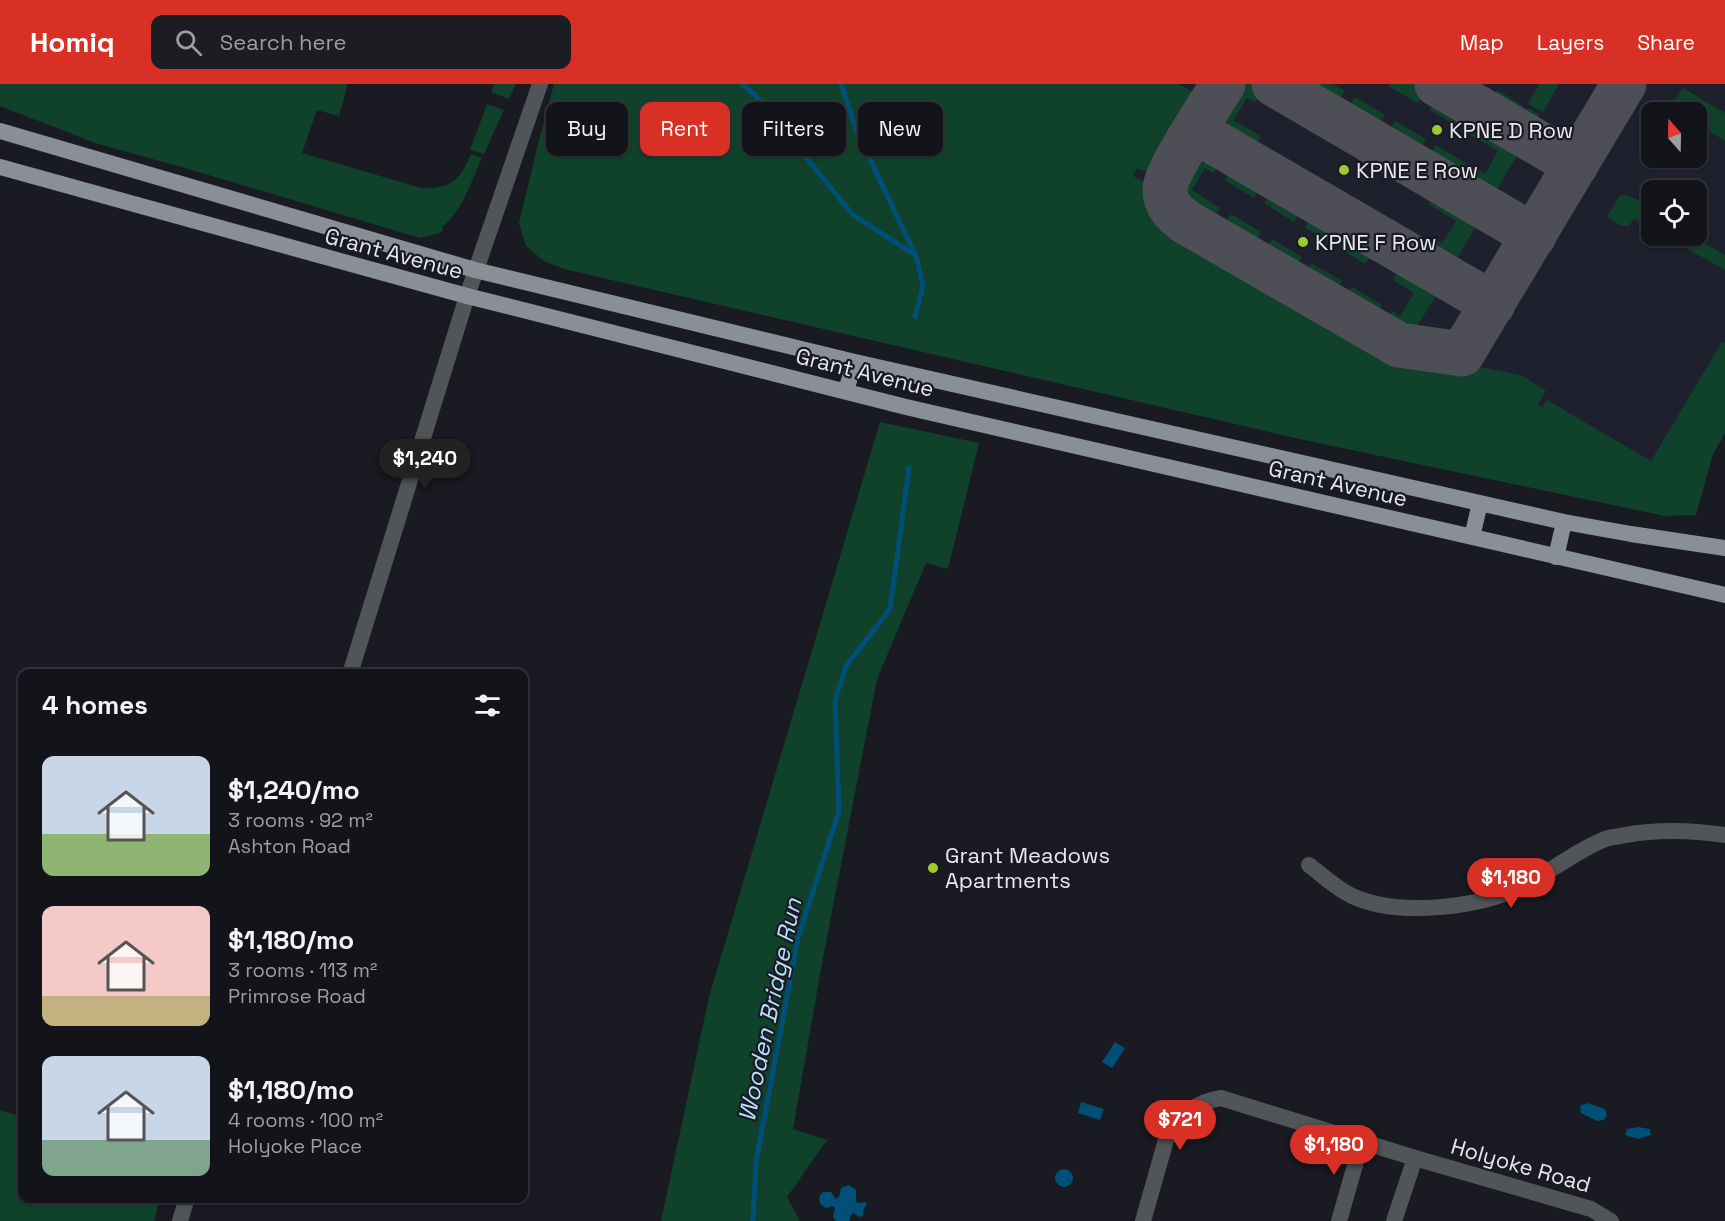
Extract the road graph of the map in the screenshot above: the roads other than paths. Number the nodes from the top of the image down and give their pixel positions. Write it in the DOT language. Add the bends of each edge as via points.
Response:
graph roads {
  1 [pos="540,84"];
  2 [pos="0,131"];
  3 [pos="0,167"];
  4 [pos="475,270"];
  5 [pos="467,296"];
  6 [pos="855,362"];
  7 [pos="846,390"];
  8 [pos="1480,503"];
  9 [pos="1564,522"];
  10 [pos="1472,537"];
  11 [pos="1725,548"];
  12 [pos="1556,557"];
  13 [pos="1725,595"];
  14 [pos="352,669"];
  15 [pos="1725,835"];
  16 [pos="1309,865"];
  17 [pos="1362,1141"];
  18 [pos="1415,1158"];
  19 [pos="185,1203"];
  20 [pos="180,1221"];
  21 [pos="1143,1221"];
  22 [pos="1339,1221"];
  23 [pos="1394,1221"];
  24 [pos="1611,1221"];
  1 -- 4 [label="street"];
  2 -- 4 [label="main road, Grant Avenue"];
  3 -- 5 [label="main road, Grant Avenue"];
  4 -- 5 [label="street"];
  4 -- 6 [label="main road, Grant Avenue"];
  5 -- 7 [label="main road, Grant Avenue"];
  5 -- 14 [label="street"];
  6 -- 7 [label="main road"];
  6 -- 8 [label="main road, Grant Avenue"];
  7 -- 10 [label="main road, Grant Avenue" via="916,410"];
  8 -- 9 [label="main road, Grant Avenue"];
  8 -- 10 [label="main road"];
  9 -- 11 [label="main road, Grant Avenue"];
  9 -- 12 [label="main road"];
  10 -- 12 [label="main road, Grant Avenue"];
  12 -- 13 [label="main road, Grant Avenue"];
  15 -- 16 [label="street" via="1692,830 1604,839 1499,895 1420,909 1383,906 1349,895"];
  17 -- 18 [label="street, Holyoke Road"];
  17 -- 21 [label="street, Holyoke Road" via="1221,1098 1211,1099 1187,1110 1172,1129"];
  17 -- 22 [label="street"];
  18 -- 23 [label="street, Holyoke Road"];
  18 -- 24 [label="street, Holyoke Road" via="1592,1209"];
  19 -- 20 [label="street"];
}
